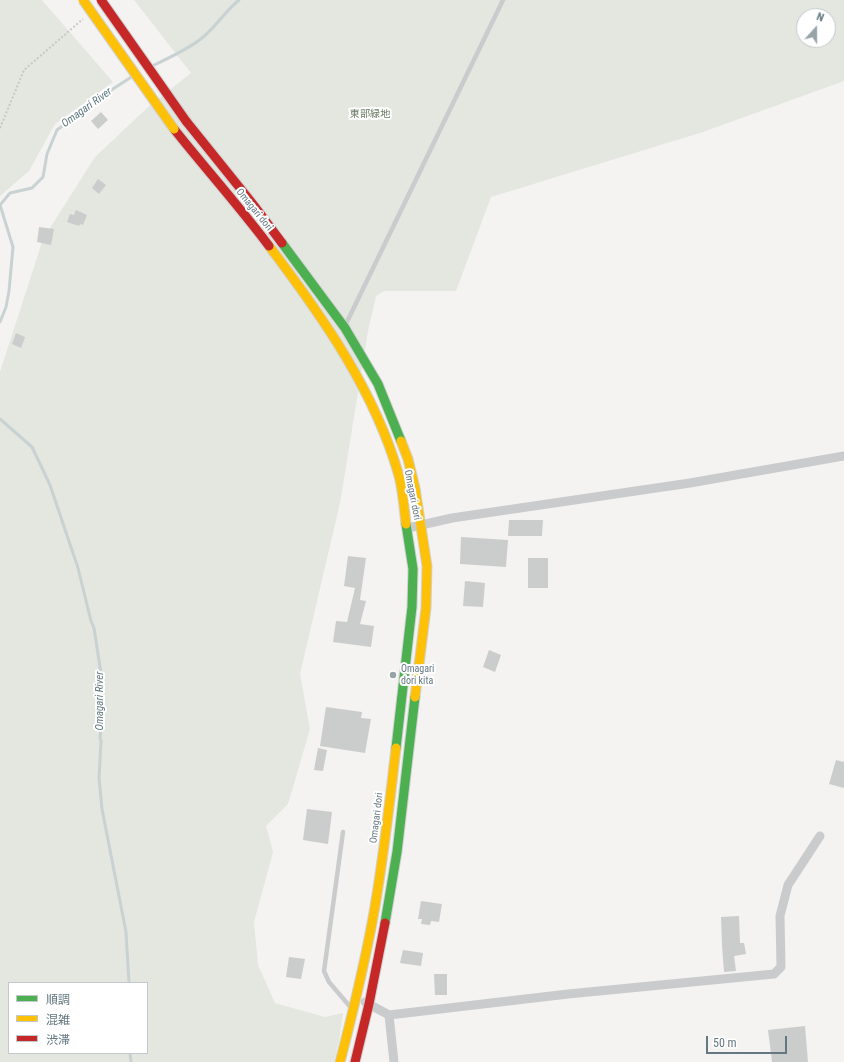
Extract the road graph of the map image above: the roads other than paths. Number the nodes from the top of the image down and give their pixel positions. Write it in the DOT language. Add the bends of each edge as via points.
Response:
graph roads {
  1 [pos="83,0"];
  2 [pos="101,0"];
  3 [pos="503,0"];
  4 [pos="344,328"];
  5 [pos="844,456"];
  6 [pos="421,524"];
  7 [pos="408,528"];
  8 [pos="343,832"];
  9 [pos="820,836"];
  10 [pos="356,998"];
  11 [pos="369,1004"];
  12 [pos="353,1010"];
  13 [pos="389,1015"];
  14 [pos="340,1062"];
  15 [pos="355,1062"];
  16 [pos="394,1062"];
  1 -- 7 [label="street, Omagari dori, bridge" via="174,129 251,222 327,327 381,424 399,477"];
  2 -- 4 [label="street, Omagari dori, bridge" via="186,120 252,203"];
  3 -- 4 [label="lane"];
  4 -- 6 [label="street, Omagari dori" via="378,384 393,418 414,481"];
  5 -- 6 [label="street" via="690,484"];
  6 -- 7 [label="street"];
  6 -- 11 [label="street, Omagari dori" via="427,566 426,608 397,852"];
  7 -- 10 [label="street, Omagari dori" via="413,568 404,686 384,850"];
  8 -- 12 [label="lane" via="324,971 329,982"];
  9 -- 13 [label="street" via="788,885 780,916 782,966 774,974"];
  10 -- 11 [label="street"];
  10 -- 12 [label="street, Omagari dori"];
  11 -- 13 [label="street"];
  11 -- 15 [label="street, Omagari dori"];
  12 -- 14 [label="street, Omagari dori"];
  13 -- 16 [label="street"];
}
